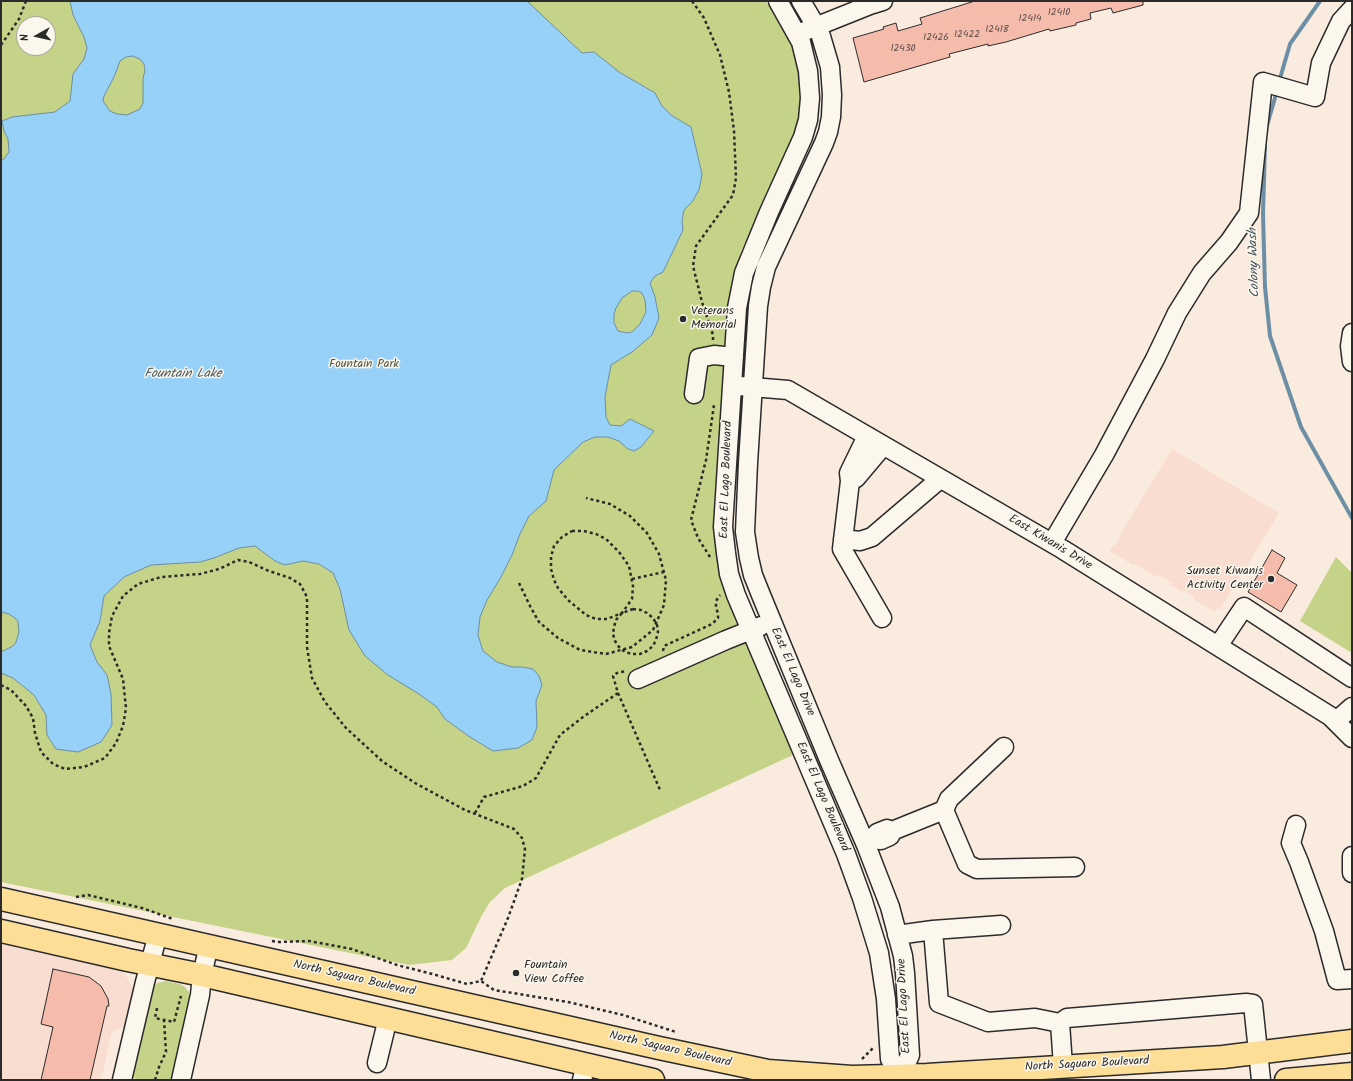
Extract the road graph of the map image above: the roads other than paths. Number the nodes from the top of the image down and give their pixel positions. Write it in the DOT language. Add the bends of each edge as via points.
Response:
graph roads {
  1 [pos="778,1"];
  2 [pos="801,1"];
  3 [pos="883,1"];
  4 [pos="846,7"];
  5 [pos="1352,9"];
  6 [pos="816,26"];
  7 [pos="797,35"];
  8 [pos="803,137"];
  9 [pos="823,147"];
  10 [pos="1352,333"];
  11 [pos="734,357"];
  12 [pos="1352,362"];
  13 [pos="732,385"];
  14 [pos="753,387"];
  15 [pos="694,394"];
  16 [pos="867,436"];
  17 [pos="884,446"];
  18 [pos="940,479"];
  19 [pos="850,481"];
  20 [pos="843,539"];
  21 [pos="1052,543"];
  22 [pos="882,618"];
  23 [pos="772,622"];
  24 [pos="751,630"];
  25 [pos="1218,646"];
  26 [pos="634,675"];
  27 [pos="1352,678"];
  28 [pos="1352,707"];
  29 [pos="1336,721"];
  30 [pos="813,722"];
  31 [pos="794,732"];
  32 [pos="1352,738"];
  33 [pos="1004,747"];
  34 [pos="944,810"];
  35 [pos="1296,825"];
  36 [pos="870,842"];
  37 [pos="1352,856"];
  38 [pos="1075,867"];
  39 [pos="1352,873"];
  40 [pos="1,899"];
  41 [pos="1001,925"];
  42 [pos="932,930"];
  43 [pos="1,931"];
  44 [pos="158,934"];
  45 [pos="897,935"];
  46 [pos="209,945"];
  47 [pos="150,965"];
  48 [pos="202,975"];
  49 [pos="1352,979"];
  50 [pos="886,998"];
  51 [pos="388,1018"];
  52 [pos="1060,1023"];
  53 [pos="1352,1041"];
  54 [pos="659,1048"];
  55 [pos="1258,1053"];
  56 [pos="376,1063"];
  57 [pos="1063,1066"];
  58 [pos="584,1072"];
  59 [pos="1352,1074"];
  60 [pos="901,1078"];
  61 [pos="122,1080"];
  62 [pos="181,1080"];
  63 [pos="653,1080"];
  64 [pos="1261,1080"];
  65 [pos="1286,1080"];
  1 -- 7 [label="street, East El Lago Boulevard"];
  2 -- 6 [label="street, East El Lago Boulevard"];
  3 -- 4 [label="street"];
  4 -- 6 [label="street"];
  5 -- 21 [label="street" via="1341,21 1321,63 1315,97 1263,82 1249,213 1229,242 1202,273 1177,313 1104,454"];
  6 -- 7 [label="street"];
  6 -- 9 [label="street, East El Lago Boulevard" via="830,67 832,95 828,132"];
  7 -- 8 [label="street, East El Lago Boulevard" via="808,71 810,98"];
  8 -- 9 [label="street"];
  8 -- 11 [label="street, East El Lago Boulevard" via="744,273 737,308"];
  9 -- 14 [label="street, East El Lago Boulevard" via="766,267 758,306"];
  10 -- 12 [label="street"];
  11 -- 13 [label="street, East El Lago Boulevard"];
  11 -- 15 [label="street" via="714,355 699,358"];
  13 -- 14 [label="street, East Kiwanis Drive"];
  13 -- 24 [label="street, East El Lago Boulevard" via="723,527 729,574"];
  14 -- 16 [label="street, East Kiwanis Drive" via="788,390"];
  14 -- 23 [label="street, East El Lago Boulevard" via="745,532 753,575"];
  16 -- 17 [label="street, East Kiwanis Drive"];
  16 -- 19 [label="street" via="849,473"];
  17 -- 18 [label="street, East Kiwanis Drive"];
  17 -- 19 [label="street" via="856,478"];
  18 -- 20 [label="street" via="872,537 860,541"];
  18 -- 21 [label="street, East Kiwanis Drive"];
  19 -- 20 [label="street"];
  20 -- 22 [label="street" via="842,549"];
  21 -- 25 [label="street, East Kiwanis Drive"];
  23 -- 24 [label="street"];
  23 -- 30 [label="street, East El Lago Drive"];
  24 -- 26 [label="street"];
  24 -- 31 [label="street, East El Lago Boulevard"];
  25 -- 27 [label="street" via="1244,608"];
  25 -- 29 [label="street, East Kiwanis Drive"];
  28 -- 29 [label="street"];
  29 -- 32 [label="street, East Kiwanis Drive"];
  30 -- 31 [label="street"];
  30 -- 36 [label="street, East El Lago Boulevard"];
  31 -- 50 [label="street, East El Lago Boulevard" via="862,898 879,953"];
  33 -- 34 [label="street" via="949,799"];
  34 -- 36 [label="street" via="892,831 890,836 881,840"];
  34 -- 38 [label="street" via="966,864 977,869"];
  35 -- 49 [label="street" via="1291,843 1324,930 1337,980"];
  36 -- 45 [label="street, East El Lago Drive"];
  37 -- 39 [label="street"];
  40 -- 44 [label="main road, North Saguaro Boulevard"];
  41 -- 42 [label="street"];
  42 -- 45 [label="street"];
  42 -- 52 [label="street" via="939,1003 988,1022 1035,1018"];
  43 -- 47 [label="main road"];
  44 -- 46 [label="main road, North Saguaro Boulevard"];
  44 -- 47 [label="street"];
  45 -- 60 [label="street, East El Lago Drive" via="905,973 910,1055"];
  46 -- 48 [label="street"];
  46 -- 54 [label="main road, North Saguaro Boulevard"];
  47 -- 48 [label="main road"];
  47 -- 61 [label="street"];
  48 -- 51 [label="main road"];
  48 -- 62 [label="street"];
  50 -- 60 [label="street, East El Lago Drive" via="890,1059"];
  51 -- 56 [label="street"];
  51 -- 58 [label="main road"];
  52 -- 55 [label="street" via="1067,1018 1253,1004"];
  52 -- 57 [label="street"];
  53 -- 55 [label="main road, North Saguaro Boulevard"];
  54 -- 58 [label="main road" via="622,1051 593,1047"];
  54 -- 60 [label="main road, North Saguaro Boulevard" via="768,1071"];
  55 -- 57 [label="main road, North Saguaro Boulevard" via="1216,1058"];
  55 -- 64 [label="street"];
  57 -- 60 [label="main road, North Saguaro Boulevard"];
  58 -- 63 [label="main road"];
  59 -- 65 [label="main road"];
}
